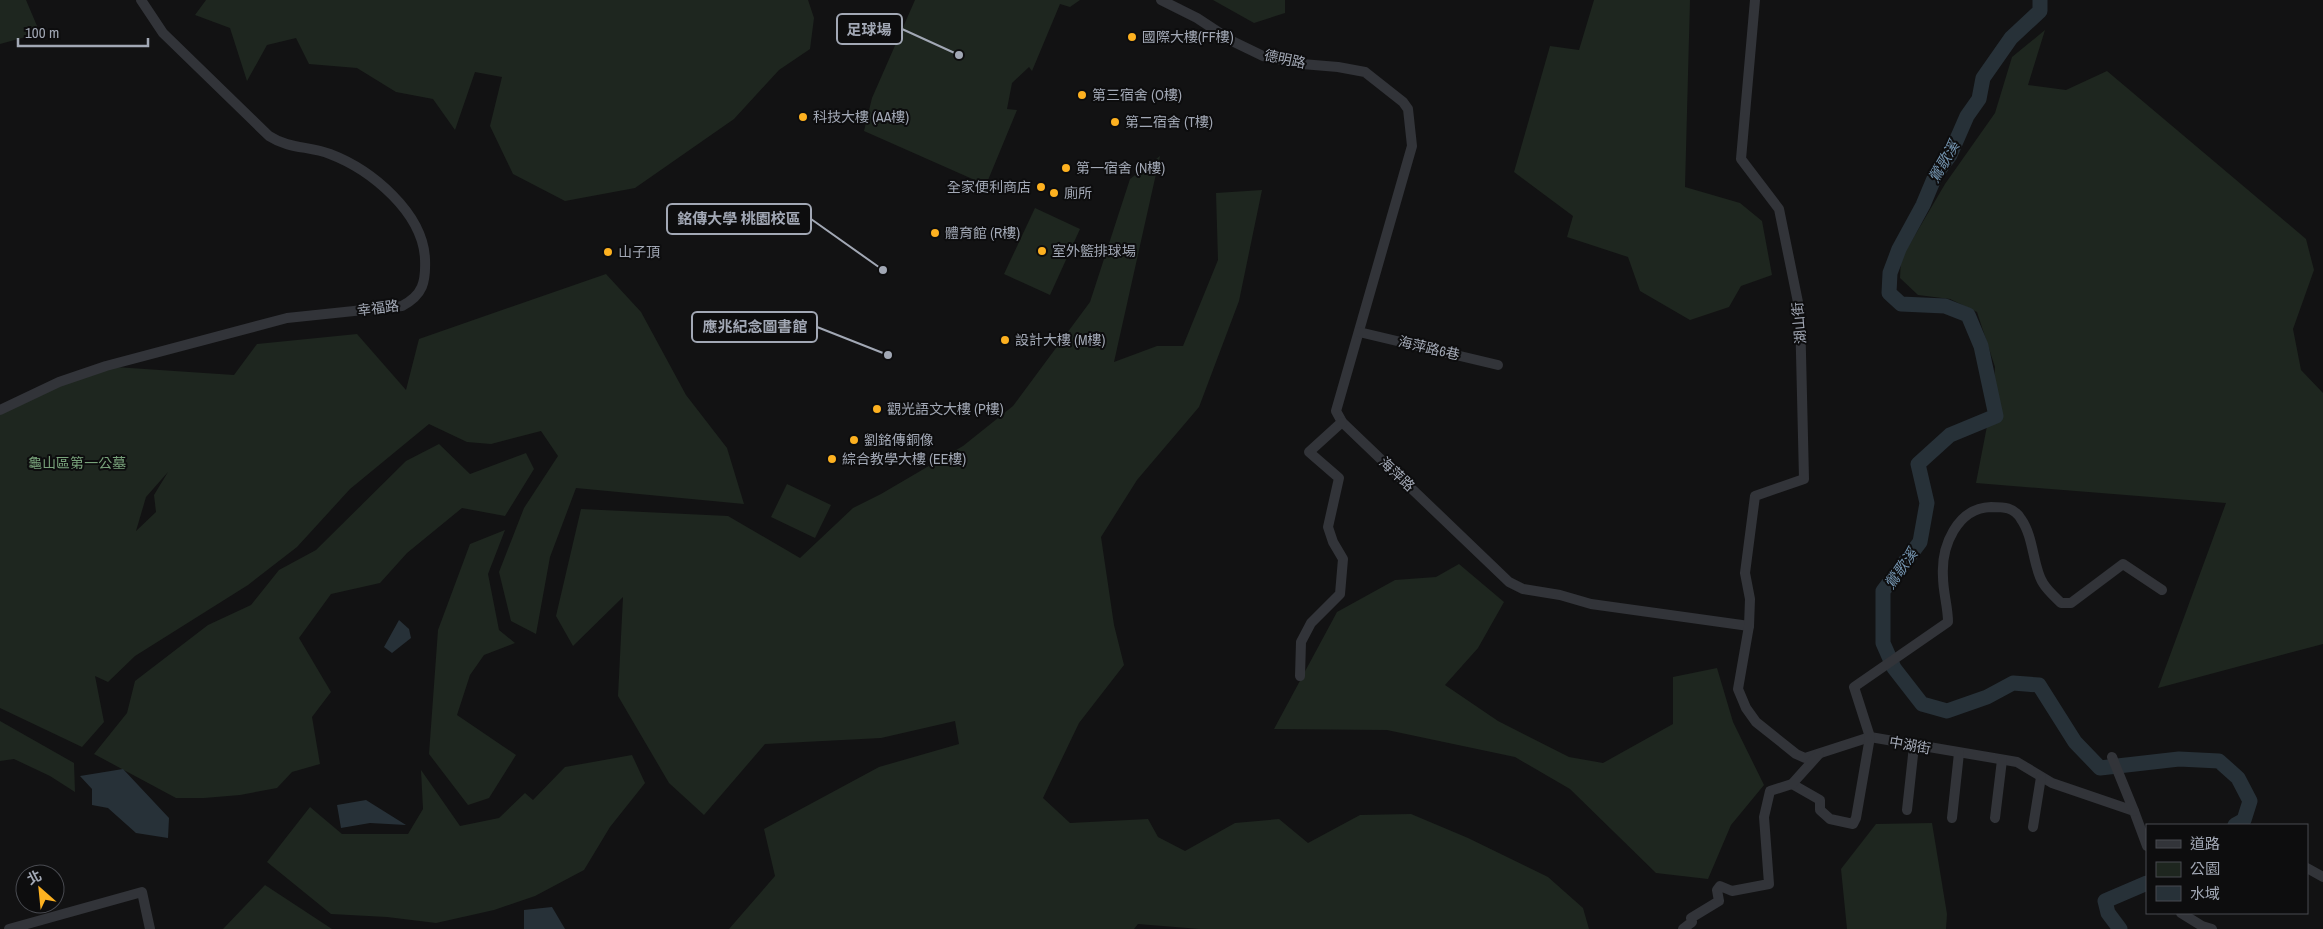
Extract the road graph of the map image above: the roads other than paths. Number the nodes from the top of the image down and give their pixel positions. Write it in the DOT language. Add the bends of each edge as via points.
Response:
graph roads {
  1 [pos="141,0"];
  2 [pos="1161,0"];
  3 [pos="1755,0"];
  4 [pos="1359,332"];
  5 [pos="1498,365"];
  6 [pos="0,410"];
  7 [pos="1342,422"];
  8 [pos="2162,590"];
  9 [pos="1749,626"];
  10 [pos="1300,676"];
  11 [pos="1870,737"];
  12 [pos="1914,746"];
  13 [pos="1959,753"];
  14 [pos="1820,754"];
  15 [pos="2112,757"];
  16 [pos="2002,760"];
  17 [pos="2042,777"];
  18 [pos="1792,784"];
  19 [pos="1907,810"];
  20 [pos="2134,811"];
  21 [pos="1952,818"];
  22 [pos="1995,818"];
  23 [pos="2033,827"];
  24 [pos="2146,843"];
  25 [pos="2308,869"];
  26 [pos="2323,877"];
  27 [pos="2183,914"];
  28 [pos="9,929"];
  29 [pos="150,929"];
  30 [pos="1683,929"];
  31 [pos="2212,929"];
  1 -- 6 [label="street, 幸福路" via="163,33 269,136 280,143 317,150 344,160 392,194 411,218 424,244 426,278 415,299 402,306 287,318 106,366 59,382"];
  2 -- 4 [label="street, 德明路" via="1263,56 1365,72 1404,102 1408,109 1412,146"];
  3 -- 9 [label="street, 湖山街" via="1741,159 1779,208 1800,312 1804,479 1755,496 1746,573 1750,599"];
  4 -- 5 [label="street, 海萍路6巷"];
  4 -- 7 [label="street" via="1336,411"];
  7 -- 9 [label="street, 海萍路" via="1509,582 1522,589 1591,604"];
  7 -- 10 [label="street" via="1309,452 1340,478 1328,527 1343,559 1340,594 1311,623 1301,642"];
  8 -- 11 [label="street" via="2123,564 2070,604 2061,603 2042,583 2031,541 2022,519 2014,511 2005,507 1986,507 1967,514 1948,542 1942,576 1948,622 1854,687"];
  9 -- 14 [label="street, 中湖街" via="1738,688 1746,708 1756,722 1796,754 1805,758"];
  11 -- 12 [label="street, 中湖街"];
  11 -- 14 [label="street, 中湖街"];
  11 -- 18 [label="street" via="1853,824 1830,819 1820,810 1820,800"];
  12 -- 13 [label="street, 中湖街"];
  12 -- 19 [label="street"];
  13 -- 16 [label="street, 中湖街"];
  13 -- 21 [label="street"];
  14 -- 18 [label="street"];
  15 -- 20 [label="street"];
  16 -- 17 [label="street, 中湖街" via="2017,762"];
  16 -- 22 [label="street"];
  17 -- 20 [label="street, 中湖街"];
  17 -- 23 [label="street"];
  18 -- 30 [label="street" via="1770,791 1764,817 1769,884 1732,891 1720,886 1717,890 1719,901 1691,918 1692,922"];
  20 -- 24 [label="street"];
  25 -- 26 [label="street"];
  27 -- 31 [label="street"];
  28 -- 29 [label="street" via="142,892"];
}
